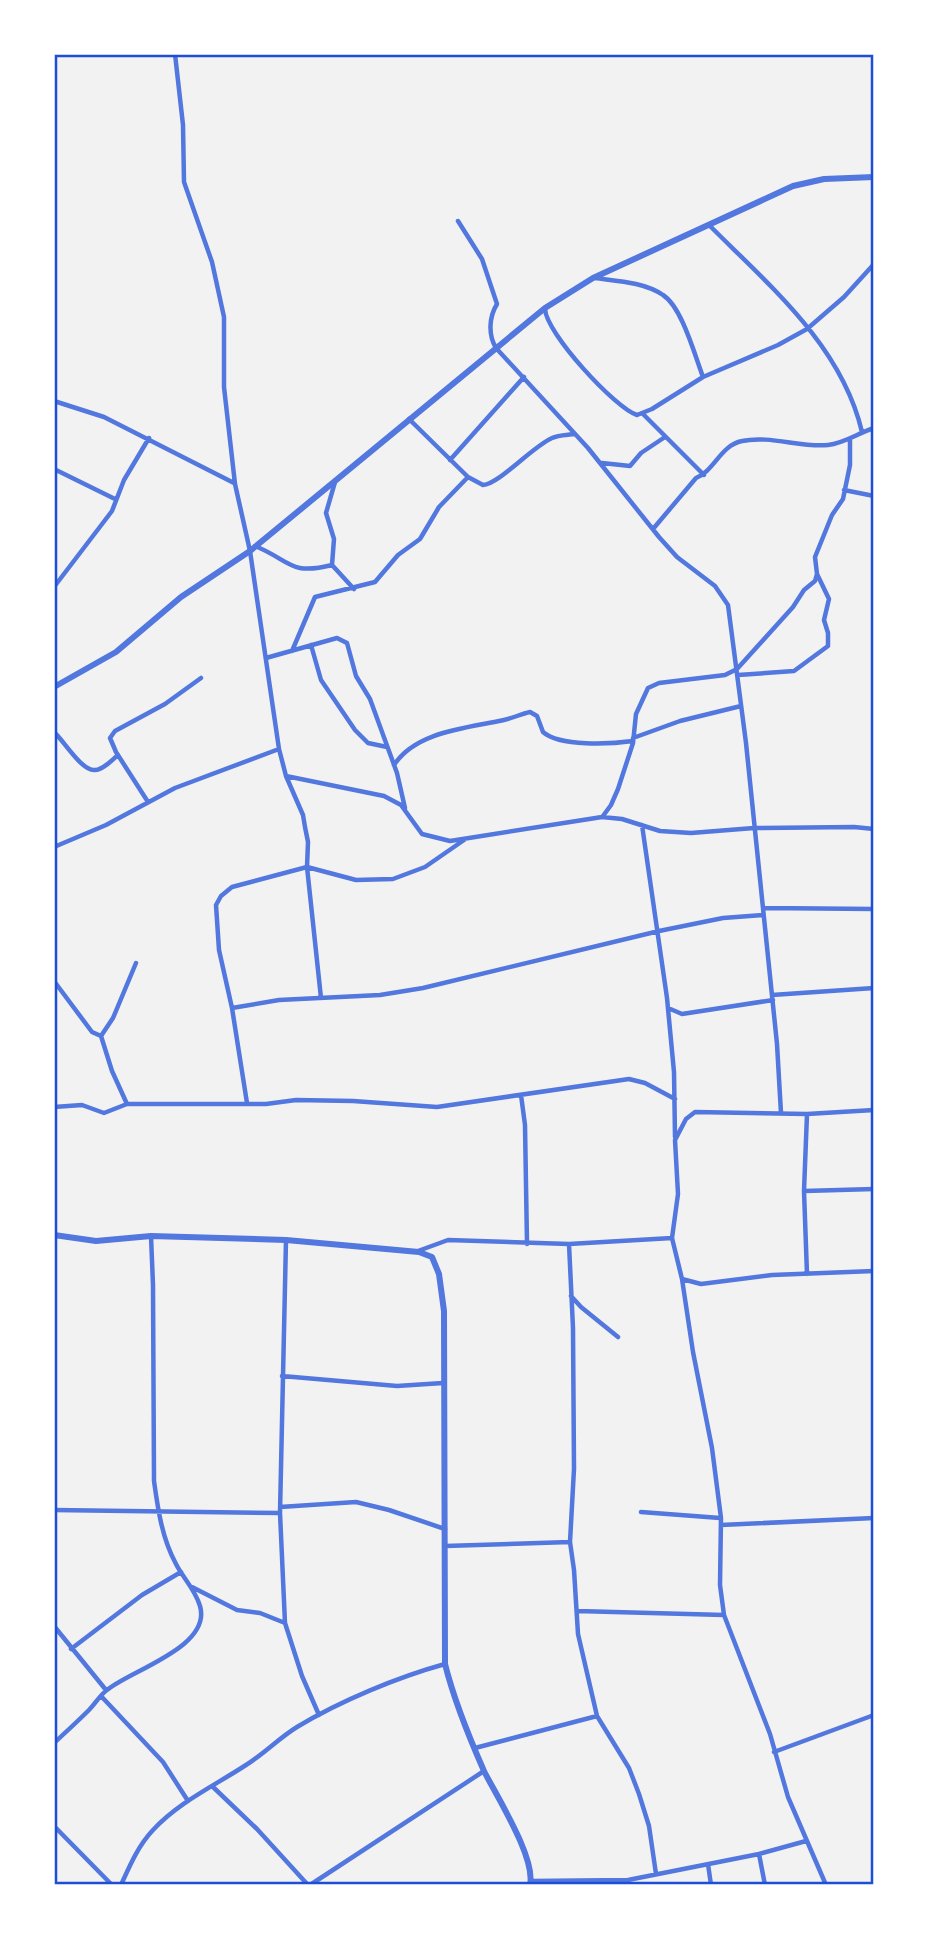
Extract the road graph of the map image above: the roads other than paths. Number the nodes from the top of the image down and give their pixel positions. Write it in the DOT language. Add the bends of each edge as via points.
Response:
graph roads {
  1 [pos="175,54"];
  2 [pos="874,177"];
  3 [pos="458,221"];
  4 [pos="708,224"];
  5 [pos="874,264"];
  6 [pos="593,278"];
  7 [pos="545,308"];
  8 [pos="807,329"];
  9 [pos="496,348"];
  10 [pos="524,377"];
  11 [pos="703,377"];
  12 [pos="54,401"];
  13 [pos="643,414"];
  14 [pos="409,419"];
  15 [pos="874,428"];
  16 [pos="862,432"];
  17 [pos="575,434"];
  18 [pos="665,437"];
  19 [pos="149,439"];
  20 [pos="850,439"];
  21 [pos="450,460"];
  22 [pos="601,463"];
  23 [pos="54,469"];
  24 [pos="704,475"];
  25 [pos="468,477"];
  26 [pos="337,479"];
  27 [pos="235,484"];
  28 [pos="844,490"];
  29 [pos="874,496"];
  30 [pos="115,499"];
  31 [pos="653,529"];
  32 [pos="251,549"];
  33 [pos="332,565"];
  34 [pos="817,574"];
  35 [pos="54,587"];
  36 [pos="354,589"];
  37 [pos="311,645"];
  38 [pos="292,651"];
  39 [pos="266,658"];
  40 [pos="737,672"];
  41 [pos="201,678"];
  42 [pos="54,687"];
  43 [pos="741,706"];
  44 [pos="54,732"];
  45 [pos="633,740"];
  46 [pos="387,747"];
  47 [pos="279,750"];
  48 [pos="118,755"];
  49 [pos="394,765"];
  50 [pos="286,776"];
  51 [pos="149,802"];
  52 [pos="405,811"];
  53 [pos="602,817"];
  54 [pos="642,825"];
  55 [pos="754,828"];
  56 [pos="874,829"];
  57 [pos="464,839"];
  58 [pos="54,847"];
  59 [pos="307,867"];
  60 [pos="763,908"];
  61 [pos="874,909"];
  62 [pos="763,915"];
  63 [pos="659,931"];
  64 [pos="136,963"];
  65 [pos="54,981"];
  66 [pos="874,988"];
  67 [pos="321,998"];
  68 [pos="772,998"];
  69 [pos="232,1008"];
  70 [pos="668,1008"];
  71 [pos="100,1036"];
  72 [pos="521,1095"];
  73 [pos="674,1099"];
  74 [pos="247,1102"];
  75 [pos="127,1104"];
  76 [pos="54,1107"];
  77 [pos="874,1110"];
  78 [pos="780,1113"];
  79 [pos="807,1114"];
  80 [pos="675,1140"];
  81 [pos="874,1189"];
  82 [pos="804,1191"];
  83 [pos="54,1235"];
  84 [pos="151,1237"];
  85 [pos="672,1238"];
  86 [pos="286,1240"];
  87 [pos="527,1244"];
  88 [pos="569,1244"];
  89 [pos="417,1252"];
  90 [pos="874,1271"];
  91 [pos="807,1274"];
  92 [pos="682,1279"];
  93 [pos="571,1296"];
  94 [pos="618,1337"];
  95 [pos="282,1376"];
  96 [pos="443,1383"];
  97 [pos="54,1510"];
  98 [pos="280,1510"];
  99 [pos="641,1512"];
  100 [pos="158,1513"];
  101 [pos="721,1518"];
  102 [pos="874,1518"];
  103 [pos="721,1525"];
  104 [pos="445,1529"];
  105 [pos="570,1542"];
  106 [pos="445,1546"];
  107 [pos="181,1572"];
  108 [pos="191,1586"];
  109 [pos="578,1611"];
  110 [pos="724,1615"];
  111 [pos="285,1623"];
  112 [pos="54,1626"];
  113 [pos="71,1649"];
  114 [pos="445,1664"];
  115 [pos="106,1690"];
  116 [pos="102,1696"];
  117 [pos="319,1715"];
  118 [pos="874,1715"];
  119 [pos="597,1716"];
  120 [pos="54,1743"];
  121 [pos="475,1748"];
  122 [pos="774,1752"];
  123 [pos="484,1770"];
  124 [pos="212,1786"];
  125 [pos="188,1801"];
  126 [pos="54,1826"];
  127 [pos="806,1841"];
  128 [pos="760,1854"];
  129 [pos="708,1864"];
  130 [pos="656,1874"];
  131 [pos="531,1883"];
  132 [pos="588,1883"];
  133 [pos="121,1884"];
  134 [pos="112,1885"];
  135 [pos="309,1885"];
  136 [pos="711,1885"];
  137 [pos="765,1885"];
  138 [pos="826,1885"];
  1 -- 27 [label="street" via="184,182 212,262 224,317 224,387"];
  2 -- 4 [label="street" via="824,179 793,186"];
  3 -- 9 [label="street" via="482,259 497,304 490,333"];
  4 -- 6 [label="street"];
  4 -- 8 [label="street"];
  5 -- 8 [label="street"];
  6 -- 7 [label="street"];
  6 -- 11 [label="street" via="649,288 668,299"];
  7 -- 9 [label="street"];
  7 -- 13 [label="street" via="566,348 623,408"];
  8 -- 11 [label="street"];
  8 -- 16 [label="street" via="821,342 844,380"];
  9 -- 10 [label="street"];
  9 -- 14 [label="street"];
  10 -- 17 [label="street"];
  10 -- 21 [label="street"];
  11 -- 13 [label="street"];
  12 -- 19 [label="street" via="104,417"];
  13 -- 18 [label="street"];
  14 -- 21 [label="street"];
  14 -- 26 [label="street"];
  15 -- 16 [label="street"];
  16 -- 20 [label="street"];
  17 -- 22 [label="street"];
  17 -- 25 [label="street" via="551,438 492,484"];
  18 -- 22 [label="street" via="630,466"];
  18 -- 24 [label="street"];
  19 -- 27 [label="street"];
  19 -- 30 [label="street"];
  20 -- 24 [label="street" via="826,446 741,441 730,446"];
  20 -- 28 [label="street"];
  21 -- 25 [label="street"];
  22 -- 31 [label="street"];
  23 -- 30 [label="street"];
  24 -- 31 [label="street" via="696,478"];
  25 -- 36 [label="street" via="439,507 420,539 398,555 375,582"];
  26 -- 32 [label="street"];
  26 -- 33 [label="street" via="326,513 334,539"];
  27 -- 32 [label="street"];
  28 -- 29 [label="street"];
  28 -- 34 [label="street" via="815,557"];
  30 -- 35 [label="street" via="112,511"];
  31 -- 40 [label="street" via="722,594 728,605"];
  32 -- 33 [label="street" via="294,568"];
  32 -- 39 [label="street"];
  32 -- 42 [label="street" via="181,597 116,652"];
  33 -- 36 [label="street"];
  34 -- 40 [label="street"];
  34 -- 40 [label="street" via="829,599 824,620 830,640 827,649 794,671"];
  36 -- 38 [label="street" via="315,597"];
  37 -- 38 [label="street"];
  37 -- 46 [label="street" via="321,680 355,730 368,743"];
  37 -- 46 [label="street" via="337,638 347,643"];
  38 -- 39 [label="street"];
  39 -- 47 [label="street"];
  40 -- 43 [label="street"];
  40 -- 45 [label="street" via="651,685 636,714"];
  41 -- 48 [label="street" via="115,731 110,738"];
  43 -- 45 [label="street" via="681,721"];
  43 -- 55 [label="street"];
  44 -- 48 [label="street" via="83,766 94,771"];
  45 -- 49 [label="street" via="579,743 555,739 543,732 537,716 530,712 421,743 405,751"];
  45 -- 53 [label="street" via="618,789"];
  46 -- 49 [label="street"];
  47 -- 50 [label="street"];
  47 -- 51 [label="street" via="197,779"];
  48 -- 51 [label="street"];
  49 -- 52 [label="street"];
  50 -- 52 [label="street" via="384,796"];
  50 -- 59 [label="street" via="303,815"];
  51 -- 58 [label="street"];
  52 -- 57 [label="street" via="422,834 450,841"];
  53 -- 54 [label="street"];
  53 -- 57 [label="street"];
  54 -- 55 [label="street" via="691,833"];
  54 -- 63 [label="street"];
  55 -- 56 [label="street"];
  55 -- 60 [label="street"];
  57 -- 59 [label="street" via="425,867 393,879 356,880"];
  59 -- 67 [label="street"];
  59 -- 69 [label="street" via="232,887 216,905 219,950"];
  60 -- 61 [label="street"];
  60 -- 62 [label="street"];
  62 -- 63 [label="street"];
  62 -- 68 [label="street"];
  63 -- 67 [label="street" via="423,988"];
  63 -- 70 [label="street"];
  64 -- 71 [label="street" via="113,1018"];
  65 -- 71 [label="street" via="92,1032"];
  66 -- 68 [label="street"];
  67 -- 69 [label="street"];
  68 -- 70 [label="street" via="682,1014"];
  68 -- 78 [label="street"];
  69 -- 74 [label="street"];
  70 -- 73 [label="street"];
  71 -- 75 [label="street"];
  72 -- 73 [label="street" via="629,1079"];
  72 -- 74 [label="street" via="437,1107 327,1100"];
  72 -- 87 [label="street"];
  73 -- 80 [label="street"];
  74 -- 75 [label="street"];
  75 -- 76 [label="street" via="104,1113 82,1105"];
  77 -- 79 [label="street"];
  78 -- 79 [label="street"];
  78 -- 80 [label="street" via="695,1112"];
  79 -- 82 [label="street"];
  80 -- 85 [label="street" via="678,1194"];
  81 -- 82 [label="street"];
  82 -- 91 [label="street"];
  83 -- 84 [label="street" via="96,1241"];
  84 -- 86 [label="street"];
  84 -- 100 [label="street"];
  85 -- 88 [label="street"];
  85 -- 92 [label="street"];
  86 -- 89 [label="street"];
  86 -- 95 [label="street"];
  87 -- 88 [label="street"];
  87 -- 89 [label="street" via="448,1240"];
  88 -- 93 [label="street"];
  89 -- 96 [label="street" via="432,1257 439,1274 444,1311"];
  90 -- 91 [label="street"];
  91 -- 92 [label="street" via="701,1284"];
  92 -- 101 [label="street"];
  93 -- 94 [label="street"];
  93 -- 105 [label="street" via="574,1469"];
  95 -- 96 [label="street" via="397,1386"];
  95 -- 98 [label="street"];
  96 -- 104 [label="street"];
  97 -- 100 [label="street"];
  98 -- 100 [label="street"];
  98 -- 104 [label="street" via="356,1502"];
  98 -- 111 [label="street"];
  99 -- 101 [label="street"];
  100 -- 107 [label="street"];
  101 -- 103 [label="street"];
  102 -- 103 [label="street"];
  103 -- 110 [label="street"];
  104 -- 106 [label="street"];
  105 -- 106 [label="street"];
  105 -- 109 [label="street"];
  106 -- 114 [label="street"];
  107 -- 108 [label="street"];
  107 -- 113 [label="street" via="142,1595"];
  108 -- 111 [label="street" via="224,1605"];
  108 -- 115 [label="street" via="201,1608 196,1628 173,1654"];
  109 -- 110 [label="street"];
  109 -- 119 [label="street" via="583,1664"];
  110 -- 122 [label="street"];
  111 -- 117 [label="street"];
  112 -- 113 [label="street"];
  113 -- 115 [label="street"];
  114 -- 117 [label="street"];
  114 -- 121 [label="street"];
  115 -- 116 [label="street"];
  116 -- 120 [label="street"];
  116 -- 125 [label="street" via="163,1762"];
  117 -- 124 [label="street"];
  118 -- 122 [label="street"];
  119 -- 121 [label="street"];
  119 -- 130 [label="street" via="629,1768 639,1794"];
  121 -- 123 [label="street"];
  122 -- 127 [label="street"];
  123 -- 131 [label="street" via="520,1840"];
  123 -- 135 [label="street"];
  124 -- 125 [label="street"];
  124 -- 135 [label="street"];
  125 -- 133 [label="street" via="144,1841"];
  126 -- 134 [label="street"];
  127 -- 128 [label="street"];
  127 -- 138 [label="street"];
  128 -- 129 [label="street"];
  128 -- 137 [label="street"];
  129 -- 130 [label="street"];
  129 -- 136 [label="street"];
  130 -- 132 [label="street"];
  131 -- 132 [label="street"];
}
